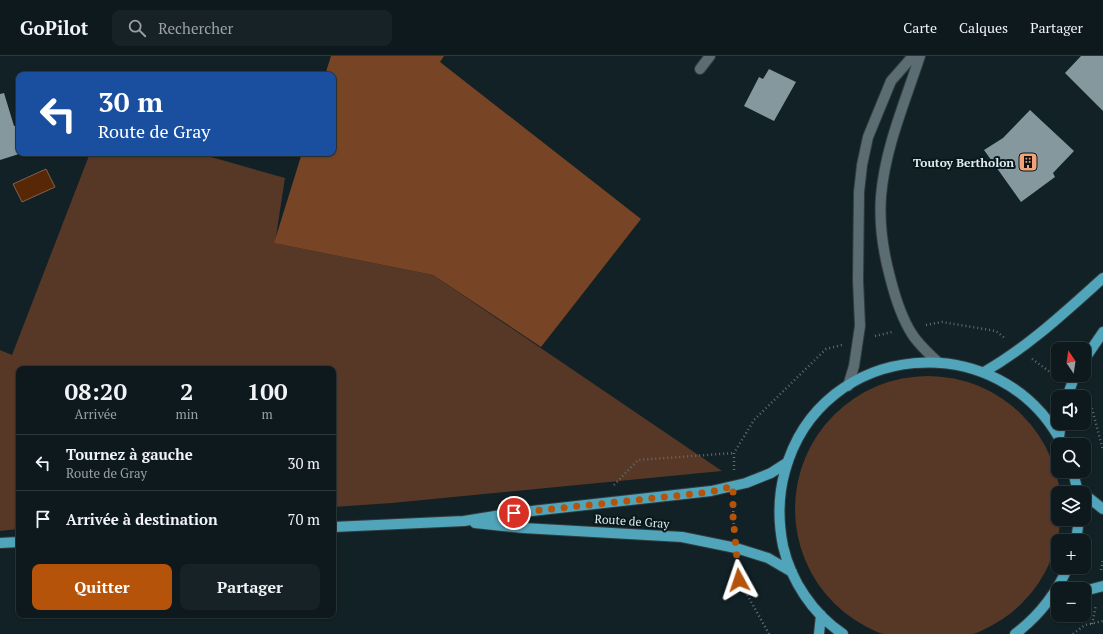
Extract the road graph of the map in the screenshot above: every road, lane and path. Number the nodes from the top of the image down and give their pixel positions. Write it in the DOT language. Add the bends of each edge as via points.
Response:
graph roads {
  1 [pos="710,56"];
  2 [pos="913,56"];
  3 [pos="920,56"];
  4 [pos="700,69"];
  5 [pos="1103,278"];
  6 [pos="909,328"];
  7 [pos="1103,332"];
  8 [pos="858,340"];
  9 [pos="1019,349"];
  10 [pos="1091,350"];
  11 [pos="939,363"];
  12 [pos="984,372"];
  13 [pos="848,386"];
  14 [pos="1065,390"];
  15 [pos="1091,405"];
  16 [pos="1059,438"];
  17 [pos="1103,450"];
  18 [pos="734,453"];
  19 [pos="788,462"];
  20 [pos="733,486"];
  21 [pos="1091,500"];
  22 [pos="601,503"];
  23 [pos="1103,509"];
  24 [pos="464,521"];
  25 [pos="336,527"];
  26 [pos="16,542"];
  27 [pos="0,543"];
  28 [pos="736,548"];
  29 [pos="792,572"];
  30 [pos="1103,586"];
  31 [pos="1091,589"];
  32 [pos="1051,602"];
  33 [pos="821,616"];
  34 [pos="1103,621"];
  35 [pos="769,634"];
  36 [pos="819,634"];
  37 [pos="843,634"];
  38 [pos="1015,634"];
  39 [pos="1073,634"];
  1 -- 4 [label="street"];
  2 -- 8 [label="street" via="891,81 868,137 862,165 859,192"];
  3 -- 6 [label="street" via="902,105 886,162 881,196 881,234 887,267 896,299"];
  5 -- 9 [label="main road"];
  6 -- 8 [label="path"];
  6 -- 9 [label="path" via="942,322 996,331"];
  6 -- 11 [label="street" via="926,351"];
  7 -- 10 [label="main road"];
  8 -- 13 [label="street"];
  8 -- 18 [label="path" via="826,349 754,420"];
  9 -- 12 [label="main road"];
  9 -- 14 [label="path"];
  11 -- 12 [label="main road"];
  11 -- 13 [label="main road" via="898,365 872,373"];
  12 -- 16 [label="main road" via="1027,398"];
  13 -- 19 [label="main road" via="812,419"];
  15 -- 17 [label="path"];
  18 -- 20 [label="path"];
  18 -- 22 [label="path" via="638,460 617,481"];
  19 -- 20 [label="main road, Route de Gray" via="771,473"];
  19 -- 29 [label="main road" via="782,480 779,518 785,555"];
  20 -- 22 [label="main road, Route de Gray" via="711,492"];
  20 -- 28 [label="path"];
  21 -- 23 [label="main road"];
  22 -- 24 [label="main road, Route de Gray"];
  24 -- 25 [label="main road, Route de Gray"];
  24 -- 28 [label="main road, Route de Gray" via="523,528 682,538"];
  26 -- 27 [label="main road"];
  28 -- 29 [label="main road, Route de Gray" via="768,558"];
  28 -- 35 [label="path" via="739,580"];
  29 -- 33 [label="main road" via="809,602"];
  30 -- 31 [label="main road"];
  32 -- 38 [label="main road"];
  33 -- 36 [label="main road"];
  33 -- 37 [label="main road"];
  34 -- 39 [label="path" via="1085,625"];
}
